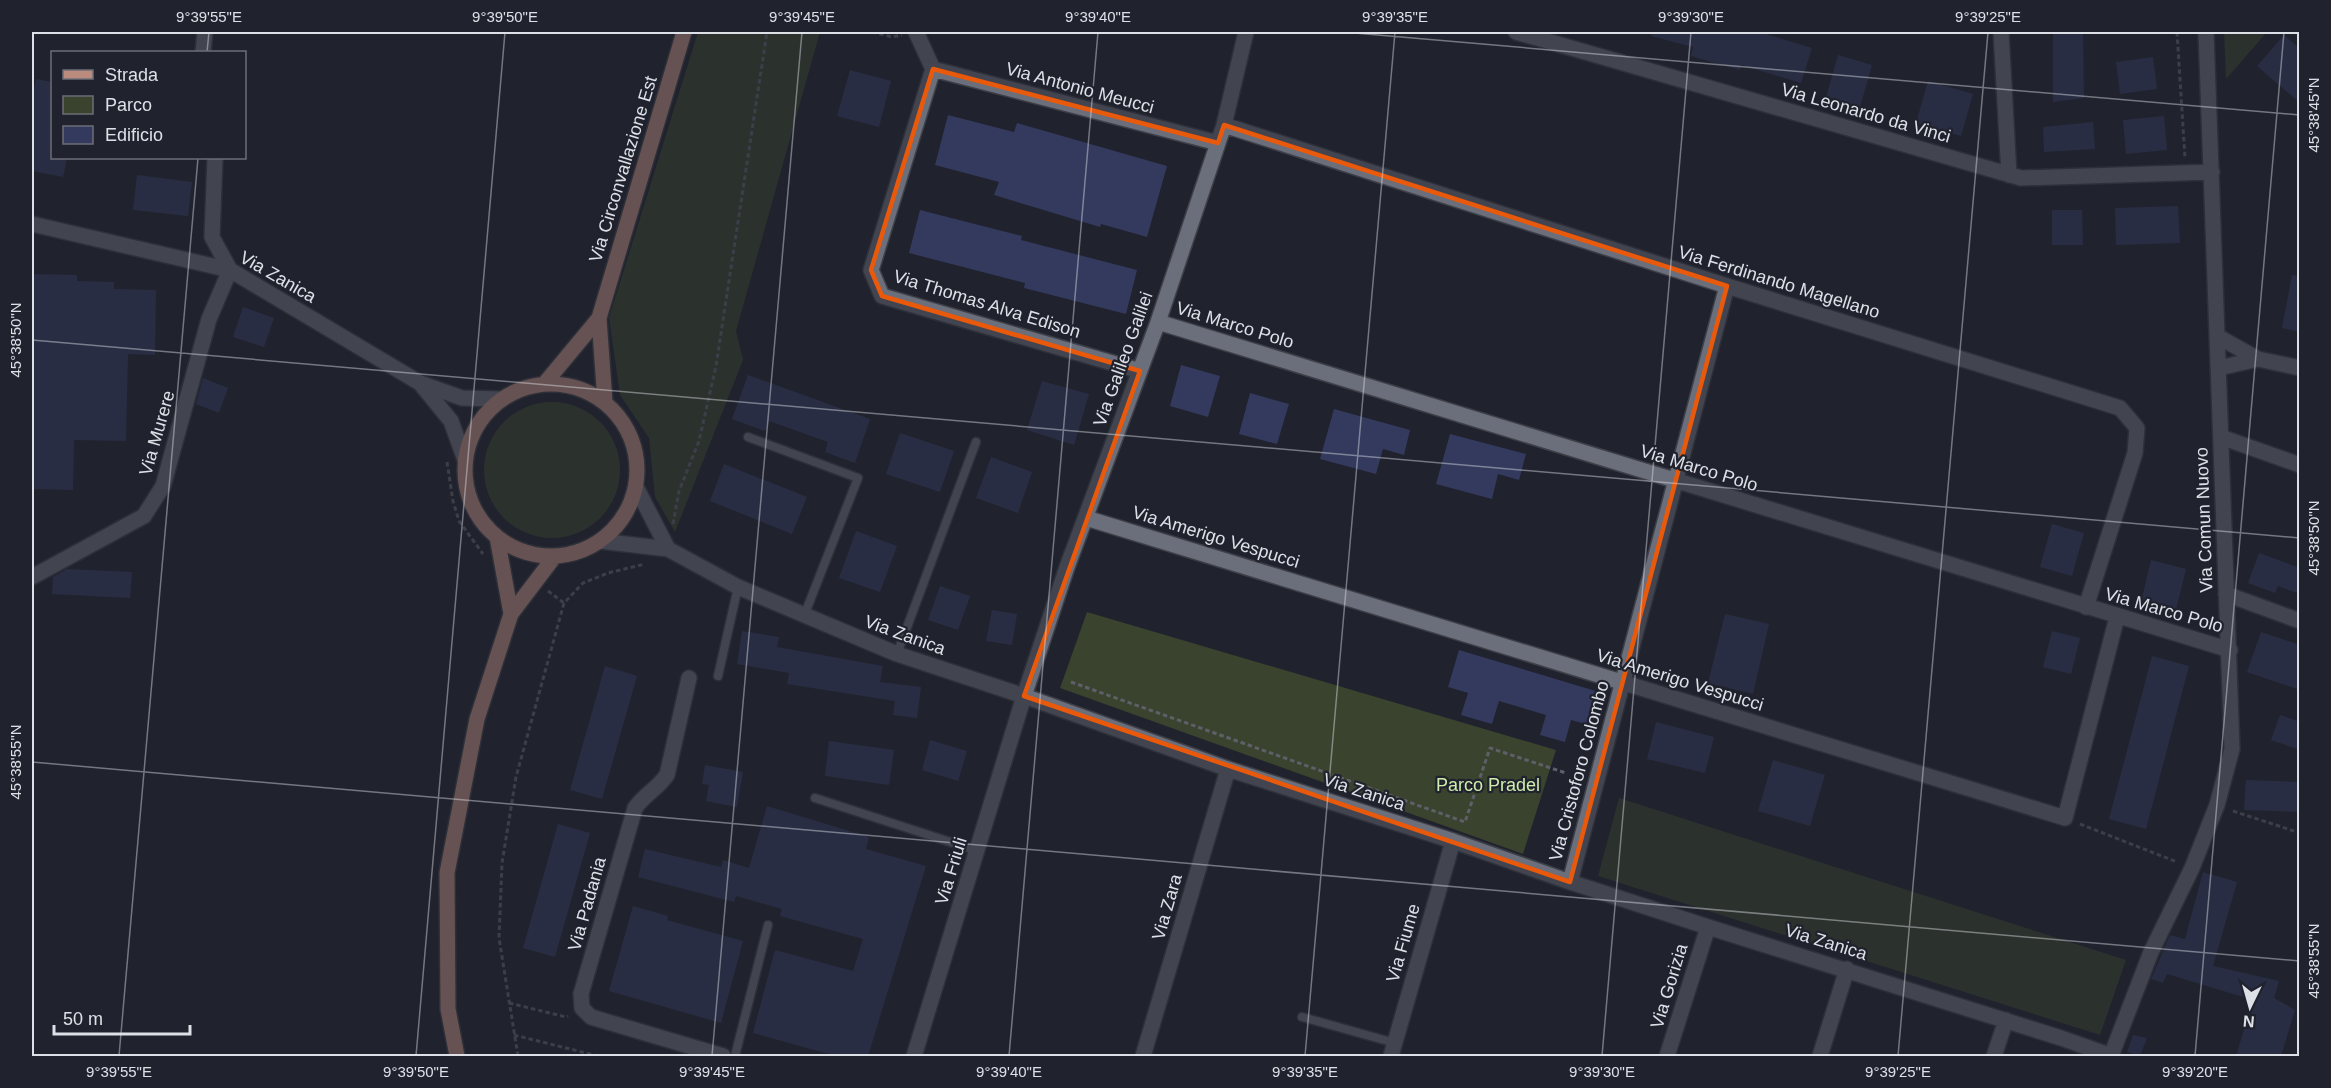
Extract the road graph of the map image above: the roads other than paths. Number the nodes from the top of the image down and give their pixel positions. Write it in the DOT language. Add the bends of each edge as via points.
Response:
graph roads {
  1 [pos="205,32"];
  2 [pos="684,32"];
  3 [pos="916,32"];
  4 [pos="1246,32"];
  5 [pos="1516,32"];
  6 [pos="2001,32"];
  7 [pos="2206,32"];
  8 [pos="203,51"];
  9 [pos="933,69"];
  10 [pos="1224,125"];
  11 [pos="1218,143"];
  12 [pos="215,159"];
  13 [pos="2212,172"];
  14 [pos="2009,175"];
  15 [pos="32,224"];
  16 [pos="230,270"];
  17 [pos="1727,286"];
  18 [pos="599,318"];
  19 [pos="1158,322"];
  20 [pos="2217,336"];
  21 [pos="2258,359"];
  22 [pos="2218,368"];
  23 [pos="2300,368"];
  24 [pos="1140,371"];
  25 [pos="420,383"];
  26 [pos="544,383"];
  27 [pos="502,399"];
  28 [pos="605,402"];
  29 [pos="748,437"];
  30 [pos="2221,437"];
  31 [pos="976,442"];
  32 [pos="465,460"];
  33 [pos="2300,465"];
  34 [pos="1676,482"];
  35 [pos="636,487"];
  36 [pos="1086,518"];
  37 [pos="497,537"];
  38 [pos="600,540"];
  39 [pos="668,549"];
  40 [pos="555,556"];
  41 [pos="32,577"];
  42 [pos="738,587"];
  43 [pos="2226,594"];
  44 [pos="2086,608"];
  45 [pos="511,614"];
  46 [pos="804,616"];
  47 [pos="2117,617"];
  48 [pos="2300,621"];
  49 [pos="2230,650"];
  50 [pos="897,654"];
  51 [pos="718,676"];
  52 [pos="689,678"];
  53 [pos="1622,684"];
  54 [pos="1024,696"];
  55 [pos="1228,769"];
  56 [pos="815,798"];
  57 [pos="1453,841"];
  58 [pos="978,850"];
  59 [pos="1570,882"];
  60 [pos="768,925"];
  61 [pos="1708,927"];
  62 [pos="1847,969"];
  63 [pos="1302,1017"];
  64 [pos="2006,1020"];
  65 [pos="1393,1049"];
  66 [pos="457,1056"];
  67 [pos="723,1056"];
  68 [pos="735,1056"];
  69 [pos="914,1056"];
  70 [pos="1143,1056"];
  71 [pos="1667,1056"];
  72 [pos="1820,1056"];
  73 [pos="1994,1056"];
  74 [pos="2111,1056"];
  1 -- 8 [label="street"];
  2 -- 18 [label="main road, Via Circonvallazione Est"];
  3 -- 9 [label="street"];
  4 -- 10 [label="street, Via Galileo Galilei"];
  5 -- 14 [label="street, Via Leonardo da Vinci"];
  6 -- 14 [label="street"];
  7 -- 13 [label="street, Via Comun Nuovo"];
  9 -- 11 [label="street, Via Antonio Meucci"];
  9 -- 24 [label="street, Via Thomas Alva Edison" via="871,270 882,296"];
  10 -- 11 [label="street, Via Galileo Galilei"];
  10 -- 17 [label="street, Via Ferdinando Magellano"];
  11 -- 19 [label="street, Via Galileo Galilei"];
  12 -- 16 [label="street" via="212,237"];
  13 -- 14 [label="street, Via Leonardo da Vinci" via="2021,178"];
  13 -- 20 [label="street, Via Comun Nuovo"];
  15 -- 16 [label="street, Via Zanica"];
  16 -- 25 [label="street, Via Zanica"];
  16 -- 41 [label="street, Via Murere" via="209,319 163,486 144,516"];
  17 -- 34 [label="street, Via Cristoforo Colombo"];
  17 -- 44 [label="street, Via Ferdinando Magellano" via="2120,408 2137,428 2135,453"];
  18 -- 26 [label="main road, Via Circonvallazione Est"];
  18 -- 28 [label="main road, Via Circonvallazione Est"];
  19 -- 24 [label="street, Via Galileo Galilei"];
  19 -- 34 [label="street, Via Marco Polo"];
  20 -- 21 [label="street"];
  20 -- 22 [label="street, Via Comun Nuovo"];
  21 -- 22 [label="street"];
  21 -- 23 [label="street"];
  22 -- 30 [label="street, Via Comun Nuovo"];
  24 -- 36 [label="street, Via Galileo Galilei"];
  25 -- 27 [label="street, Via Zanica" via="462,398"];
  25 -- 32 [label="street, Via Zanica" via="451,421"];
  26 -- 27 [label="main road" via="522,388"];
  26 -- 28 [label="main road" via="576,387"];
  27 -- 32 [label="main road" via="477,425"];
  28 -- 35 [label="main road" via="622,419 633,440 638,463"];
  29 -- 46 [label="lane" via="858,477"];
  30 -- 33 [label="street"];
  30 -- 43 [label="street, Via Comun Nuovo"];
  31 -- 50 [label="lane"];
  32 -- 37 [label="main road" via="467,488 478,515"];
  34 -- 44 [label="street, Via Marco Polo"];
  34 -- 53 [label="street, Via Cristoforo Colombo"];
  35 -- 38 [label="main road" via="623,517"];
  35 -- 39 [label="street"];
  36 -- 53 [label="street, Via Amerigo Vespucci"];
  36 -- 54 [label="street, Via Galileo Galilei"];
  37 -- 40 [label="main road" via="525,552"];
  37 -- 45 [label="main road"];
  38 -- 39 [label="street, Via Zanica"];
  38 -- 40 [label="main road" via="579,551"];
  39 -- 42 [label="street, Via Zanica"];
  40 -- 45 [label="main road"];
  42 -- 46 [label="street, Via Zanica"];
  42 -- 51 [label="lane"];
  43 -- 48 [label="street"];
  43 -- 49 [label="street, Via Comun Nuovo"];
  44 -- 47 [label="street, Via Marco Polo"];
  45 -- 66 [label="main road" via="477,719 447,873 448,1009"];
  46 -- 50 [label="street, Via Zanica"];
  47 -- 49 [label="street, Via Marco Polo"];
  47 -- 53 [label="street, Via Amerigo Vespucci" via="2065,818"];
  49 -- 74 [label="street, Via Comun Nuovo" via="2232,749 2217,805 2151,952"];
  50 -- 54 [label="street, Via Zanica"];
  52 -- 67 [label="street, Via Padania" via="667,775 635,808 581,994 582,1008 591,1017"];
  53 -- 59 [label="street, Via Cristoforo Colombo"];
  54 -- 55 [label="street, Via Zanica"];
  54 -- 58 [label="street, Via Friuli"];
  55 -- 57 [label="street, Via Zanica"];
  55 -- 70 [label="street, Via Zara"];
  56 -- 58 [label="lane"];
  57 -- 59 [label="street, Via Zanica"];
  57 -- 65 [label="street, Via Fiume"];
  58 -- 69 [label="street, Via Friuli"];
  59 -- 61 [label="street, Via Zanica"];
  60 -- 68 [label="lane"];
  61 -- 62 [label="street, Via Zanica"];
  61 -- 71 [label="street, Via Gorizia"];
  62 -- 64 [label="street, Via Zanica"];
  62 -- 72 [label="street"];
  63 -- 65 [label="lane"];
  64 -- 73 [label="street"];
  64 -- 74 [label="street, Via Zanica"];
}
